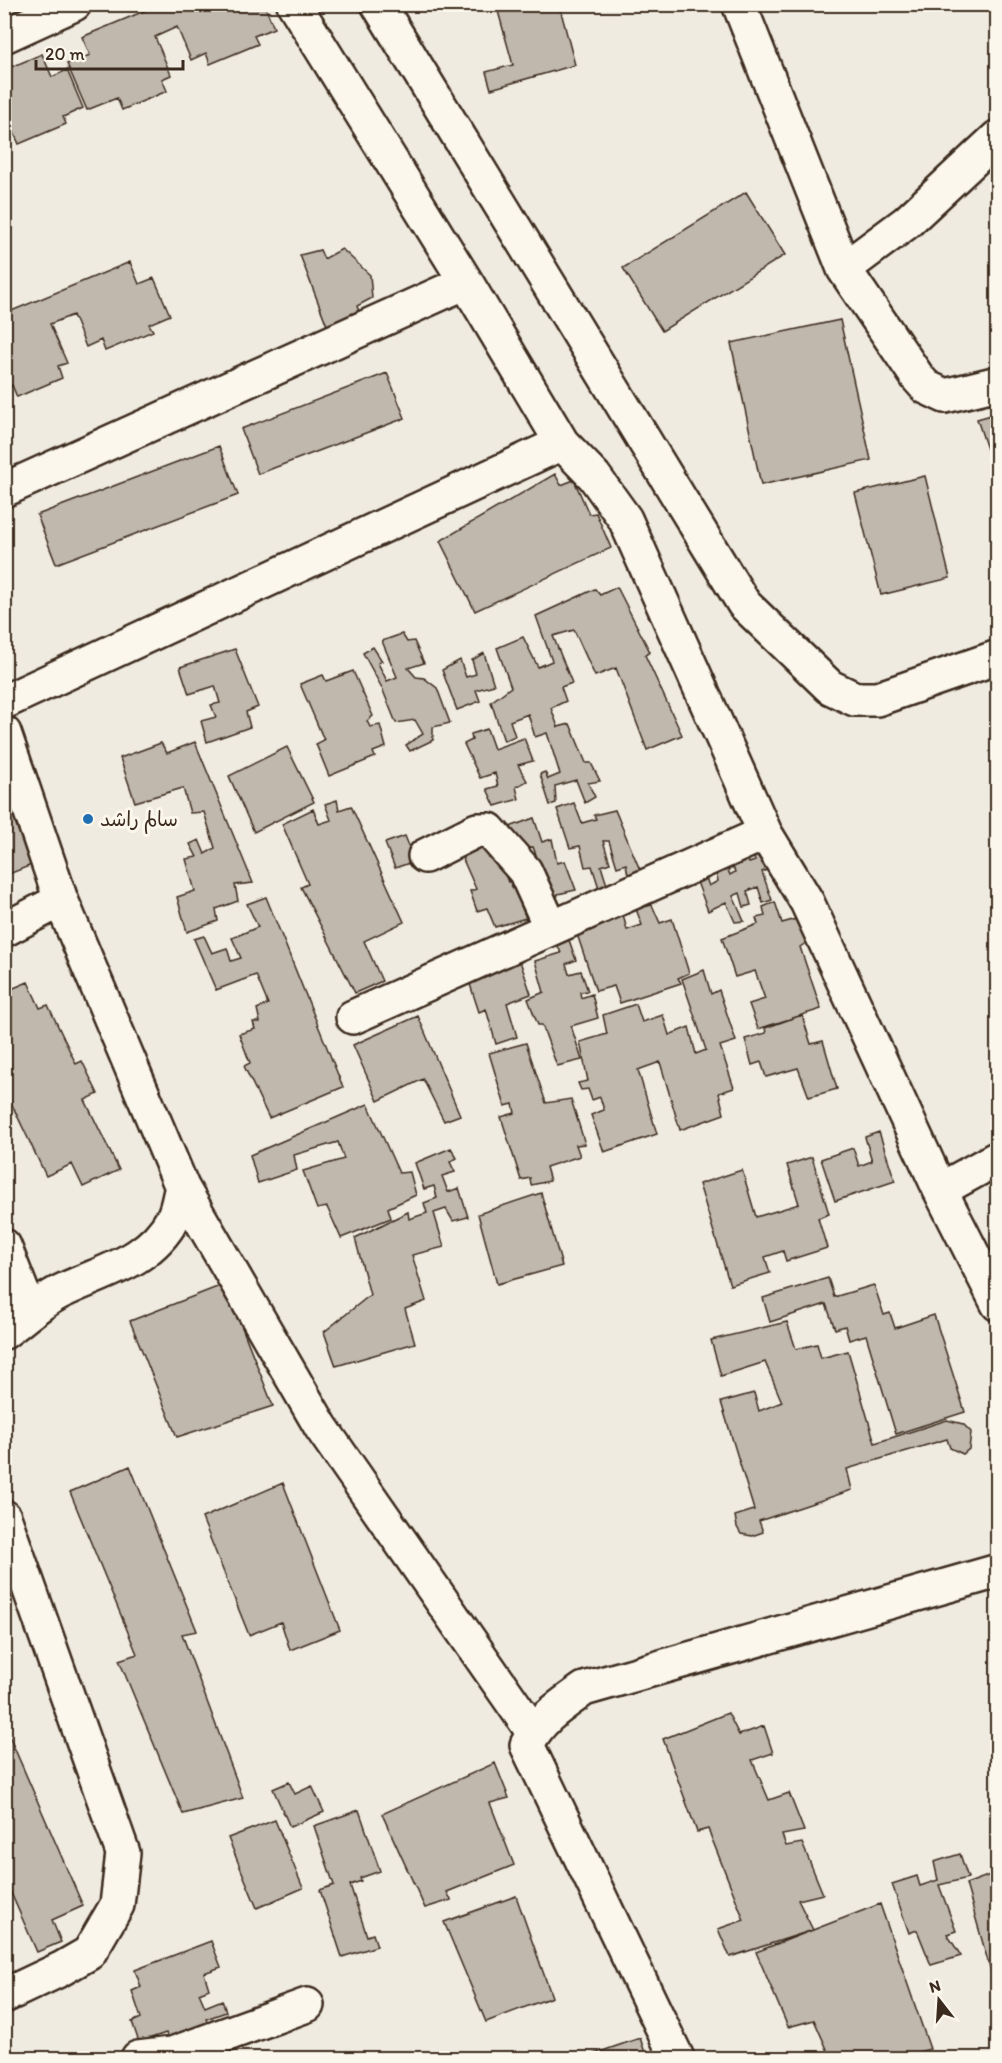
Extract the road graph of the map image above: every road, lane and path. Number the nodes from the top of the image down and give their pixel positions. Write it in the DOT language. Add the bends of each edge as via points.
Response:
graph roads {
  1 [pos="74,4"];
  2 [pos="294,4"];
  3 [pos="378,4"];
  4 [pos="739,4"];
  5 [pos="6,32"];
  6 [pos="998,137"];
  7 [pos="844,269"];
  8 [pos="466,282"];
  9 [pos="998,383"];
  10 [pos="562,442"];
  11 [pos="4,490"];
  12 [pos="998,657"];
  13 [pos="4,702"];
  14 [pos="4,733"];
  15 [pos="765,833"];
  16 [pos="425,856"];
  17 [pos="61,900"];
  18 [pos="551,928"];
  19 [pos="4,930"];
  20 [pos="352,1017"];
  21 [pos="998,1158"];
  22 [pos="182,1187"];
  23 [pos="940,1190"];
  24 [pos="4,1246"];
  25 [pos="998,1304"];
  26 [pos="30,1312"];
  27 [pos="4,1332"];
  28 [pos="4,1517"];
  29 [pos="998,1571"];
  30 [pos="533,1732"];
  31 [pos="4,1996"];
  32 [pos="307,2005"];
  33 [pos="138,2058"];
  34 [pos="677,2058"];
  1 -- 5 [label="street"];
  2 -- 8 [label="street"];
  3 -- 12 [label="street" via="744,604 830,687 855,699 877,699"];
  4 -- 7 [label="street"];
  6 -- 7 [label="street" via="907,222"];
  7 -- 9 [label="street" via="926,387 945,396"];
  8 -- 10 [label="street"];
  8 -- 11 [label="street"];
  10 -- 13 [label="street"];
  10 -- 15 [label="street" via="594,476 625,519"];
  14 -- 17 [label="street"];
  15 -- 18 [label="street"];
  15 -- 23 [label="street" via="807,902"];
  16 -- 18 [label="street" via="477,830 489,830 525,871"];
  17 -- 19 [label="street"];
  17 -- 22 [label="street"];
  18 -- 20 [label="street"];
  21 -- 23 [label="street"];
  22 -- 26 [label="street" via="174,1216 141,1256 58,1293"];
  22 -- 30 [label="street" via="321,1427"];
  23 -- 25 [label="street"];
  24 -- 26 [label="street"];
  26 -- 27 [label="street"];
  28 -- 31 [label="street" via="123,1853 117,1905 89,1953"];
  29 -- 30 [label="street" via="585,1689 551,1713"];
  30 -- 34 [label="street" via="527,1745"];
  32 -- 33 [label="street" via="172,2054"];
}
